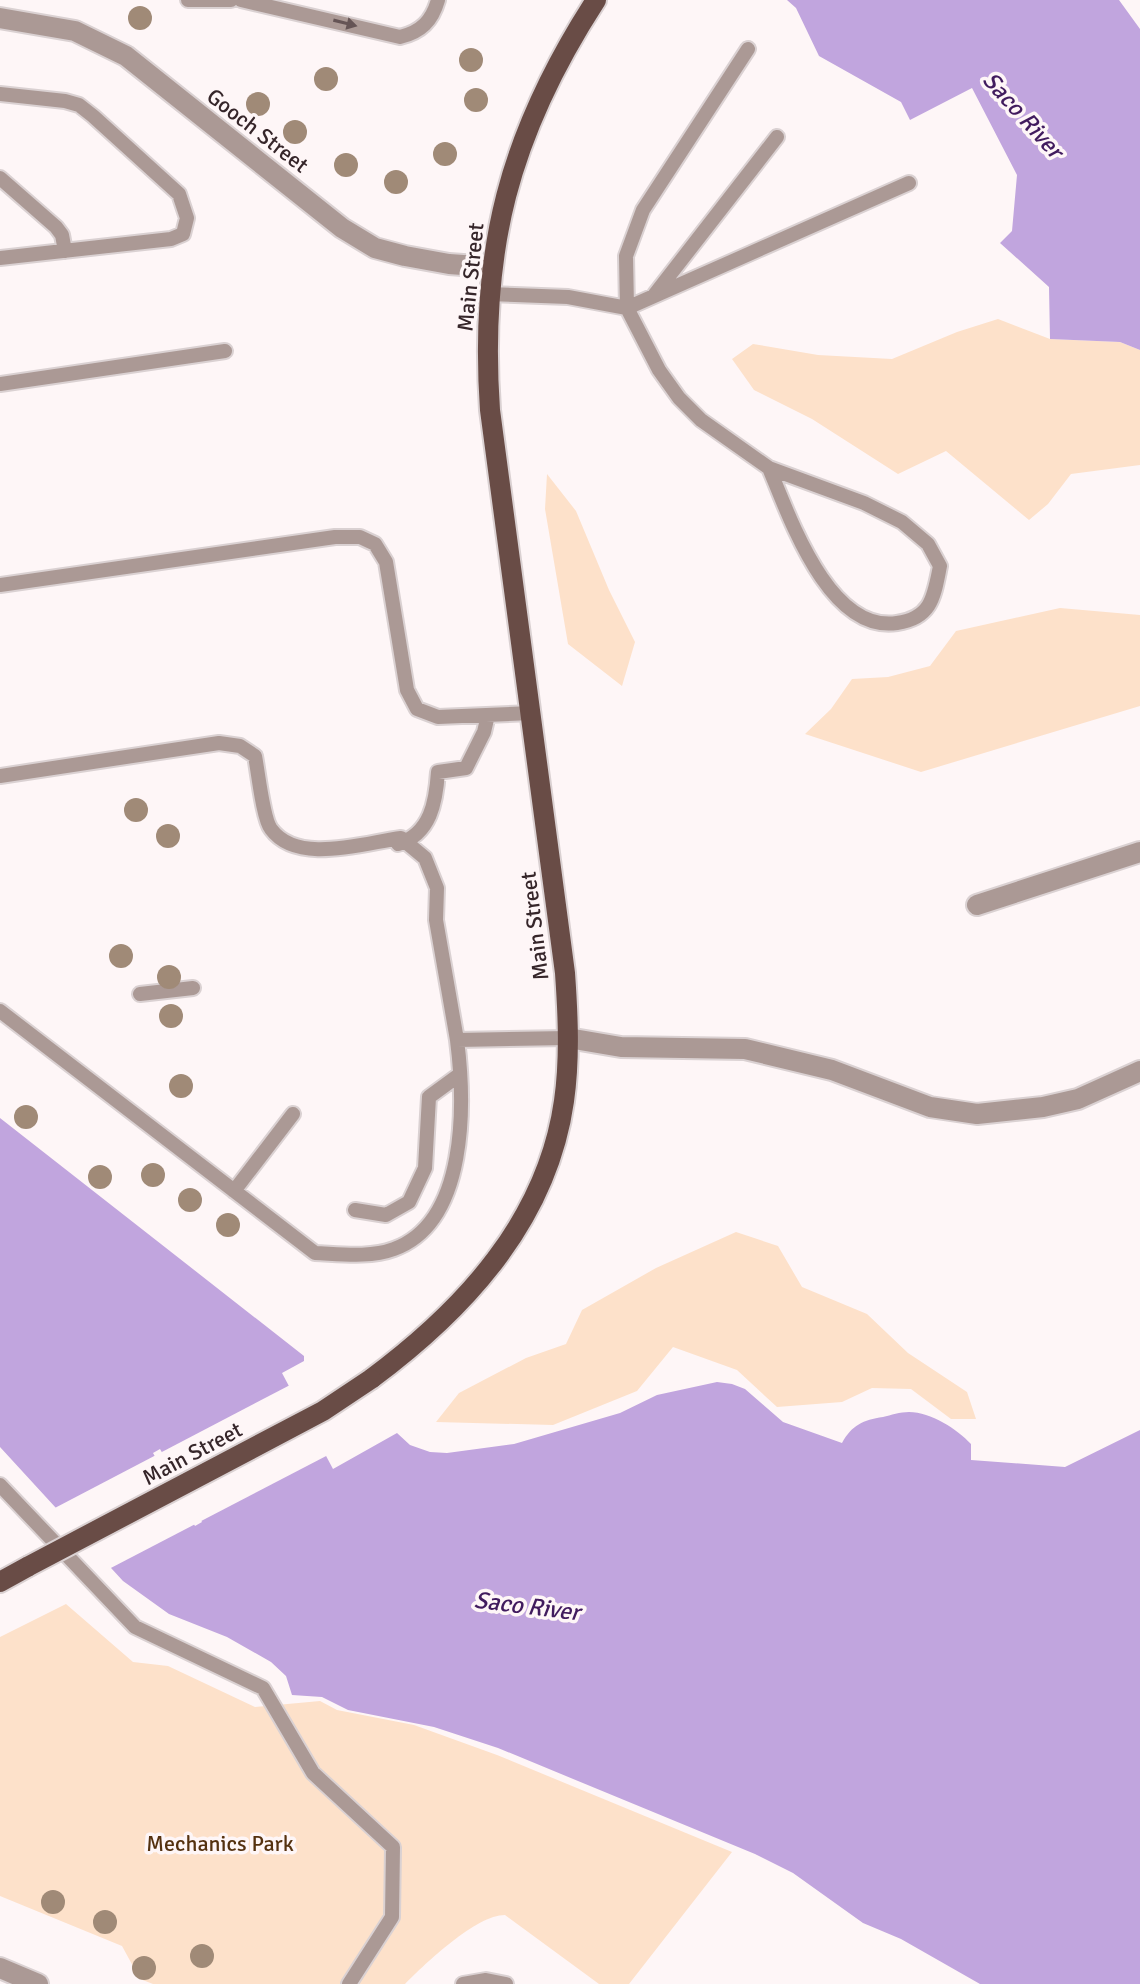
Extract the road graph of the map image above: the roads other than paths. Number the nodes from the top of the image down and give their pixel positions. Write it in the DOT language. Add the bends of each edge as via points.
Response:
graph roads {
  1 [pos="188,0"];
  2 [pos="231,0"];
  3 [pos="241,0"];
  4 [pos="438,0"];
  5 [pos="596,0"];
  6 [pos="0,18"];
  7 [pos="748,49"];
  8 [pos="0,94"];
  9 [pos="777,137"];
  10 [pos="0,178"];
  11 [pos="909,183"];
  12 [pos="65,251"];
  13 [pos="0,258"];
  14 [pos="491,267"];
  15 [pos="488,294"];
  16 [pos="652,297"];
  17 [pos="627,308"];
  18 [pos="225,351"];
  19 [pos="0,384"];
  20 [pos="769,468"];
  21 [pos="0,585"];
  22 [pos="531,713"];
  23 [pos="488,715"];
  24 [pos="0,766"];
  25 [pos="0,776"];
  26 [pos="1140,852"];
  27 [pos="977,905"];
  28 [pos="193,988"];
  29 [pos="140,994"];
  30 [pos="0,1011"];
  31 [pos="568,1038"];
  32 [pos="457,1040"];
  33 [pos="1140,1071"];
  34 [pos="459,1075"];
  35 [pos="293,1114"];
  36 [pos="234,1191"];
  37 [pos="355,1210"];
  38 [pos="0,1485"];
  39 [pos="0,1582"];
  40 [pos="6,1975"];
  41 [pos="38,1984"];
  42 [pos="349,1984"];
  43 [pos="463,1984"];
  44 [pos="506,1984"];
  1 -- 2 [label="lane"];
  3 -- 4 [label="lane, one-way" via="400,37 422,28 433,17"];
  5 -- 14 [label="main road, Main Street" via="558,65 519,150"];
  6 -- 14 [label="street, Gooch Street" via="75,31 126,56 342,228 375,248"];
  7 -- 17 [label="lane" via="643,210 626,256"];
  8 -- 12 [label="lane" via="79,105 179,194 185,208 183,234 171,239"];
  9 -- 16 [label="lane"];
  10 -- 12 [label="lane" via="56,227"];
  11 -- 16 [label="lane"];
  12 -- 13 [label="lane"];
  14 -- 15 [label="main road, Main Street"];
  15 -- 17 [label="lane" via="568,297"];
  15 -- 22 [label="main road, Main Street" via="490,410"];
  16 -- 17 [label="lane"];
  17 -- 20 [label="lane" via="679,398"];
  18 -- 19 [label="lane"];
  20 -- 20 [label="lane" via="864,503 902,522 928,544 940,566 928,608 912,621 886,625 853,613 823,580"];
  21 -- 23 [label="lane" via="360,537 375,544 386,562 411,700 417,709 438,717"];
  22 -- 23 [label="lane"];
  22 -- 31 [label="main road, Main Street" via="565,973"];
  23 -- 24 [label="lane" via="466,768 438,772 436,802 412,839 303,857 278,843 259,757 244,741 219,739"];
  25 -- 32 [label="lane" via="219,743 240,746 255,756 269,827 287,845 314,851 401,838 425,858 437,888 436,920"];
  26 -- 27 [label="street"];
  28 -- 29 [label="lane"];
  30 -- 36 [label="lane"];
  31 -- 32 [label="lane"];
  31 -- 33 [label="street" via="621,1047 745,1049 832,1070 930,1107 977,1114 1078,1099"];
  31 -- 39 [label="main road, Main Street, bridge" via="564,1102 534,1197 502,1255 462,1303 410,1349 323,1411"];
  32 -- 34 [label="lane"];
  34 -- 36 [label="lane" via="460,1137 452,1181 438,1212 417,1236 394,1249 360,1255 315,1253"];
  34 -- 37 [label="lane" via="429,1097 425,1168 409,1202 386,1215"];
  35 -- 36 [label="lane"];
  38 -- 42 [label="lane" via="135,1627 263,1688 313,1773 393,1847 392,1917"];
  40 -- 41 [label="street"];
  43 -- 44 [label="lane"];
}
